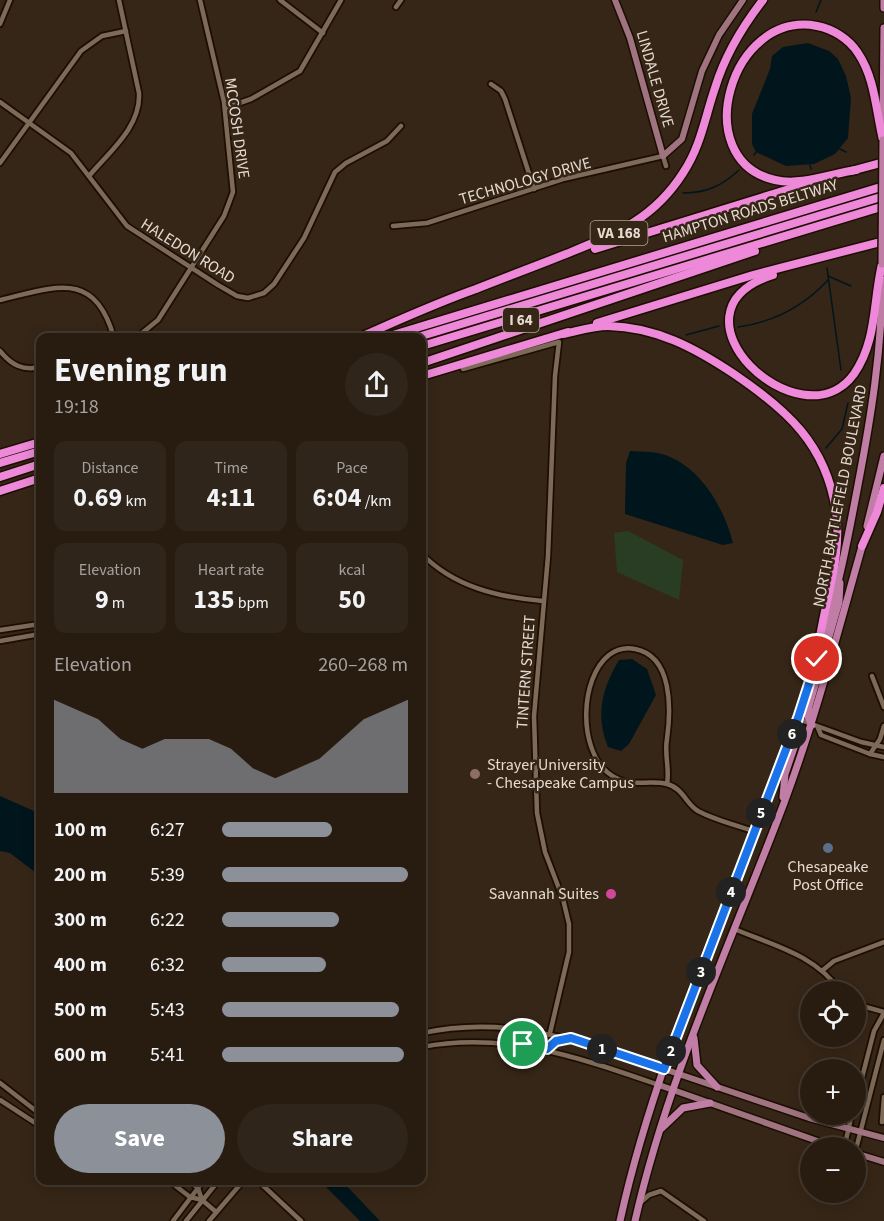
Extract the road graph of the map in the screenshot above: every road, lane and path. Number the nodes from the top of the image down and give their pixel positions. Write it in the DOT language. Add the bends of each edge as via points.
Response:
graph roads {
  1 [pos="10,0"];
  2 [pos="119,0"];
  3 [pos="200,0"];
  4 [pos="280,0"];
  5 [pos="341,0"];
  6 [pos="401,0"];
  7 [pos="615,0"];
  8 [pos="743,0"];
  9 [pos="763,0"];
  10 [pos="884,0"];
  11 [pos="396,7"];
  12 [pos="884,8"];
  13 [pos="0,24"];
  14 [pos="884,28"];
  15 [pos="126,31"];
  16 [pos="323,33"];
  17 [pos="491,84"];
  18 [pos="0,102"];
  19 [pos="225,108"];
  20 [pos="29,123"];
  21 [pos="400,126"];
  22 [pos="883,140"];
  23 [pos="663,156"];
  24 [pos="884,162"];
  25 [pos="0,164"];
  26 [pos="666,166"];
  27 [pos="855,170"];
  28 [pos="89,176"];
  29 [pos="884,186"];
  30 [pos="534,189"];
  31 [pos="884,196"];
  32 [pos="884,206"];
  33 [pos="884,212"];
  34 [pos="393,226"];
  35 [pos="884,241"];
  36 [pos="756,250"];
  37 [pos="811,260"];
  38 [pos="882,264"];
  39 [pos="192,267"];
  40 [pos="526,270"];
  41 [pos="0,300"];
  42 [pos="112,333"];
  43 [pos="143,333"];
  44 [pos="369,333"];
  45 [pos="399,333"];
  46 [pos="426,335"];
  47 [pos="561,338"];
  48 [pos="426,347"];
  49 [pos="426,347"];
  50 [pos="0,351"];
  51 [pos="426,362"];
  52 [pos="36,368"];
  53 [pos="463,369"];
  54 [pos="426,375"];
  55 [pos="36,443"];
  56 [pos="36,452"];
  57 [pos="0,454"];
  58 [pos="884,456"];
  59 [pos="0,463"];
  60 [pos="36,464"];
  61 [pos="0,476"];
  62 [pos="36,479"];
  63 [pos="884,488"];
  64 [pos="0,492"];
  65 [pos="862,546"];
  66 [pos="426,557"];
  67 [pos="840,578"];
  68 [pos="543,601"];
  69 [pos="36,625"];
  70 [pos="0,630"];
  71 [pos="36,635"];
  72 [pos="0,641"];
  73 [pos="817,659"];
  74 [pos="872,676"];
  75 [pos="884,707"];
  76 [pos="798,718"];
  77 [pos="815,726"];
  78 [pos="884,726"];
  79 [pos="875,746"];
  80 [pos="884,747"];
  81 [pos="870,754"];
  82 [pos="884,757"];
  83 [pos="667,784"];
  84 [pos="783,805"];
  85 [pos="753,831"];
  86 [pos="734,929"];
  87 [pos="884,942"];
  88 [pos="823,970"];
  89 [pos="832,981"];
  90 [pos="866,1007"];
  91 [pos="884,1012"];
  92 [pos="695,1028"];
  93 [pos="426,1032"];
  94 [pos="550,1033"];
  95 [pos="571,1038"];
  96 [pos="884,1040"];
  97 [pos="532,1046"];
  98 [pos="426,1047"];
  99 [pos="547,1049"];
  100 [pos="866,1062"];
  101 [pos="664,1069"];
  102 [pos="678,1074"];
  103 [pos="0,1083"];
  104 [pos="659,1085"];
  105 [pos="717,1087"];
  106 [pos="673,1090"];
  107 [pos="884,1097"];
  108 [pos="0,1100"];
  109 [pos="710,1103"];
  110 [pos="36,1111"];
  111 [pos="882,1122"];
  112 [pos="36,1123"];
  113 [pos="850,1125"];
  114 [pos="849,1129"];
  115 [pos="861,1133"];
  116 [pos="658,1134"];
  117 [pos="806,1137"];
  118 [pos="847,1137"];
  119 [pos="860,1137"];
  120 [pos="884,1138"];
  121 [pos="866,1156"];
  122 [pos="884,1162"];
  123 [pos="174,1185"];
  124 [pos="194,1185"];
  125 [pos="200,1185"];
  126 [pos="215,1185"];
  127 [pos="239,1185"];
  128 [pos="262,1185"];
  129 [pos="198,1188"];
  130 [pos="190,1197"];
  131 [pos="202,1200"];
  132 [pos="639,1204"];
  133 [pos="216,1211"];
  134 [pos="173,1221"];
  135 [pos="186,1221"];
  136 [pos="209,1221"];
  137 [pos="302,1221"];
  138 [pos="620,1221"];
  139 [pos="635,1221"];
  140 [pos="704,1221"];
  1 -- 13 [label="street"];
  2 -- 15 [label="street"];
  3 -- 19 [label="street, MCCOSH DRIVE"];
  4 -- 16 [label="street"];
  5 -- 16 [label="street"];
  6 -- 11 [label="street"];
  7 -- 23 [label="main road, LINDALE DRIVE" via="630,38"];
  8 -- 23 [label="main road" via="719,35 702,71 682,139"];
  9 -- 40 [label="highway, VA 168" via="732,46 696,151 667,195 620,232"];
  10 -- 12 [label="main road"];
  14 -- 22 [label="main road, NORTH BATTLEFIELD BOULEVARD"];
  15 -- 20 [label="street" via="102,36 86,46"];
  15 -- 28 [label="street" via="139,93 138,114"];
  16 -- 19 [label="street" via="293,77"];
  17 -- 30 [label="street" via="505,99"];
  18 -- 20 [label="street, HALEDON ROAD"];
  19 -- 39 [label="street, MCCOSH DRIVE" via="233,183 231,200"];
  20 -- 25 [label="street"];
  20 -- 28 [label="street, HALEDON ROAD" via="68,151"];
  21 -- 39 [label="street, HALEDON ROAD" via="387,141 335,172 304,238 268,291 255,297 240,297"];
  22 -- 27 [label="highway" via="867,70 853,46 838,34 822,27 794,25 770,33 752,47 738,74 726,118 730,140 744,162 759,174 785,181"];
  22 -- 38 [label="main road, NORTH BATTLEFIELD BOULEVARD, bridge"];
  23 -- 26 [label="street, LINDALE DRIVE"];
  23 -- 30 [label="street, TECHNOLOGY DRIVE"];
  24 -- 27 [label="highway"];
  27 -- 40 [label="highway"];
  28 -- 39 [label="street, HALEDON ROAD" via="127,226"];
  29 -- 45 [label="highway, HAMPTON ROADS BELTWAY / I 64"];
  30 -- 34 [label="street, TECHNOLOGY DRIVE" via="427,223"];
  31 -- 46 [label="highway"];
  32 -- 48 [label="highway"];
  33 -- 36 [label="highway, I 64"];
  35 -- 37 [label="highway"];
  36 -- 49 [label="highway, I 64"];
  36 -- 51 [label="highway"];
  37 -- 38 [label="highway" via="750,286 735,301 728,325 733,345 743,359 780,387 810,396 831,392 844,384 861,361 873,328"];
  37 -- 47 [label="highway"];
  38 -- 67 [label="main road, NORTH BATTLEFIELD BOULEVARD" via="873,412"];
  39 -- 43 [label="street, MCCOSH DRIVE" via="155,324"];
  40 -- 44 [label="highway, VA 168"];
  41 -- 42 [label="street" via="57,288 77,289 102,306"];
  47 -- 53 [label="street"];
  47 -- 54 [label="highway"];
  47 -- 68 [label="street, TINTERN STREET"];
  47 -- 73 [label="highway" via="606,326 650,332 680,342 764,394 800,427 826,472 837,523 836,559"];
  50 -- 52 [label="street" via="17,366"];
  55 -- 57 [label="highway"];
  56 -- 59 [label="highway"];
  58 -- 65 [label="main road, NORTH BATTLEFIELD BOULEVARD"];
  60 -- 61 [label="highway"];
  62 -- 64 [label="highway"];
  63 -- 65 [label="highway"];
  65 -- 77 [label="main road, NORTH BATTLEFIELD BOULEVARD"];
  66 -- 68 [label="street" via="474,588"];
  67 -- 73 [label="main road, NORTH BATTLEFIELD BOULEVARD"];
  67 -- 77 [label="main road" via="840,602 808,711 809,722"];
  68 -- 94 [label="street, TINTERN STREET" via="534,716 537,813 545,852 563,899 570,938"];
  69 -- 70 [label="street"];
  71 -- 72 [label="street"];
  73 -- 76 [label="main road, NORTH BATTLEFIELD BOULEVARD"];
  74 -- 75 [label="street"];
  76 -- 77 [label="street"];
  76 -- 84 [label="main road" via="798,736 783,781"];
  76 -- 85 [label="main road, NORTH BATTLEFIELD BOULEVARD"];
  77 -- 79 [label="street"];
  77 -- 81 [label="street" via="821,735"];
  77 -- 84 [label="main road, NORTH BATTLEFIELD BOULEVARD"];
  78 -- 79 [label="street"];
  79 -- 80 [label="street"];
  79 -- 81 [label="street"];
  81 -- 82 [label="street"];
  83 -- 83 [label="street" via="634,784 615,777 599,763 590,745 586,717 590,691 604,660 617,650 640,650 656,661 665,678 670,713"];
  83 -- 85 [label="street" via="680,791 697,810"];
  84 -- 86 [label="main road, NORTH BATTLEFIELD BOULEVARD"];
  85 -- 101 [label="main road, NORTH BATTLEFIELD BOULEVARD"];
  86 -- 88 [label="street" via="803,956"];
  86 -- 92 [label="main road, NORTH BATTLEFIELD BOULEVARD"];
  87 -- 88 [label="street"];
  88 -- 89 [label="street"];
  90 -- 91 [label="street"];
  91 -- 100 [label="street"];
  92 -- 102 [label="main road, NORTH BATTLEFIELD BOULEVARD"];
  92 -- 105 [label="main road" via="693,1048 697,1065"];
  93 -- 94 [label="street" via="490,1026"];
  94 -- 95 [label="street"];
  94 -- 97 [label="street"];
  95 -- 99 [label="street" via="556,1041"];
  95 -- 101 [label="street"];
  96 -- 115 [label="street"];
  97 -- 98 [label="street" via="486,1041"];
  97 -- 99 [label="street"];
  99 -- 104 [label="street"];
  101 -- 102 [label="main road"];
  101 -- 104 [label="main road, NORTH BATTLEFIELD BOULEVARD"];
  102 -- 105 [label="main road"];
  102 -- 106 [label="main road, NORTH BATTLEFIELD BOULEVARD"];
  103 -- 110 [label="street"];
  104 -- 106 [label="main road"];
  104 -- 138 [label="main road, NORTH BATTLEFIELD BOULEVARD"];
  105 -- 114 [label="main road"];
  106 -- 109 [label="main road"];
  106 -- 116 [label="main road, NORTH BATTLEFIELD BOULEVARD"];
  107 -- 111 [label="street"];
  108 -- 112 [label="street"];
  109 -- 116 [label="main road" via="683,1108"];
  109 -- 117 [label="main road"];
  113 -- 114 [label="street"];
  114 -- 115 [label="main road"];
  114 -- 118 [label="street"];
  115 -- 119 [label="street"];
  115 -- 120 [label="main road"];
  116 -- 132 [label="main road, NORTH BATTLEFIELD BOULEVARD"];
  121 -- 122 [label="main road"];
  123 -- 130 [label="street"];
  124 -- 129 [label="street"];
  125 -- 129 [label="street"];
  126 -- 131 [label="street"];
  127 -- 133 [label="street"];
  128 -- 137 [label="street"];
  129 -- 130 [label="street"];
  129 -- 131 [label="street"];
  130 -- 131 [label="street"];
  130 -- 134 [label="street"];
  131 -- 133 [label="street"];
  131 -- 135 [label="street"];
  132 -- 139 [label="main road, NORTH BATTLEFIELD BOULEVARD"];
  132 -- 140 [label="street" via="661,1191"];
  133 -- 136 [label="street"];
}
